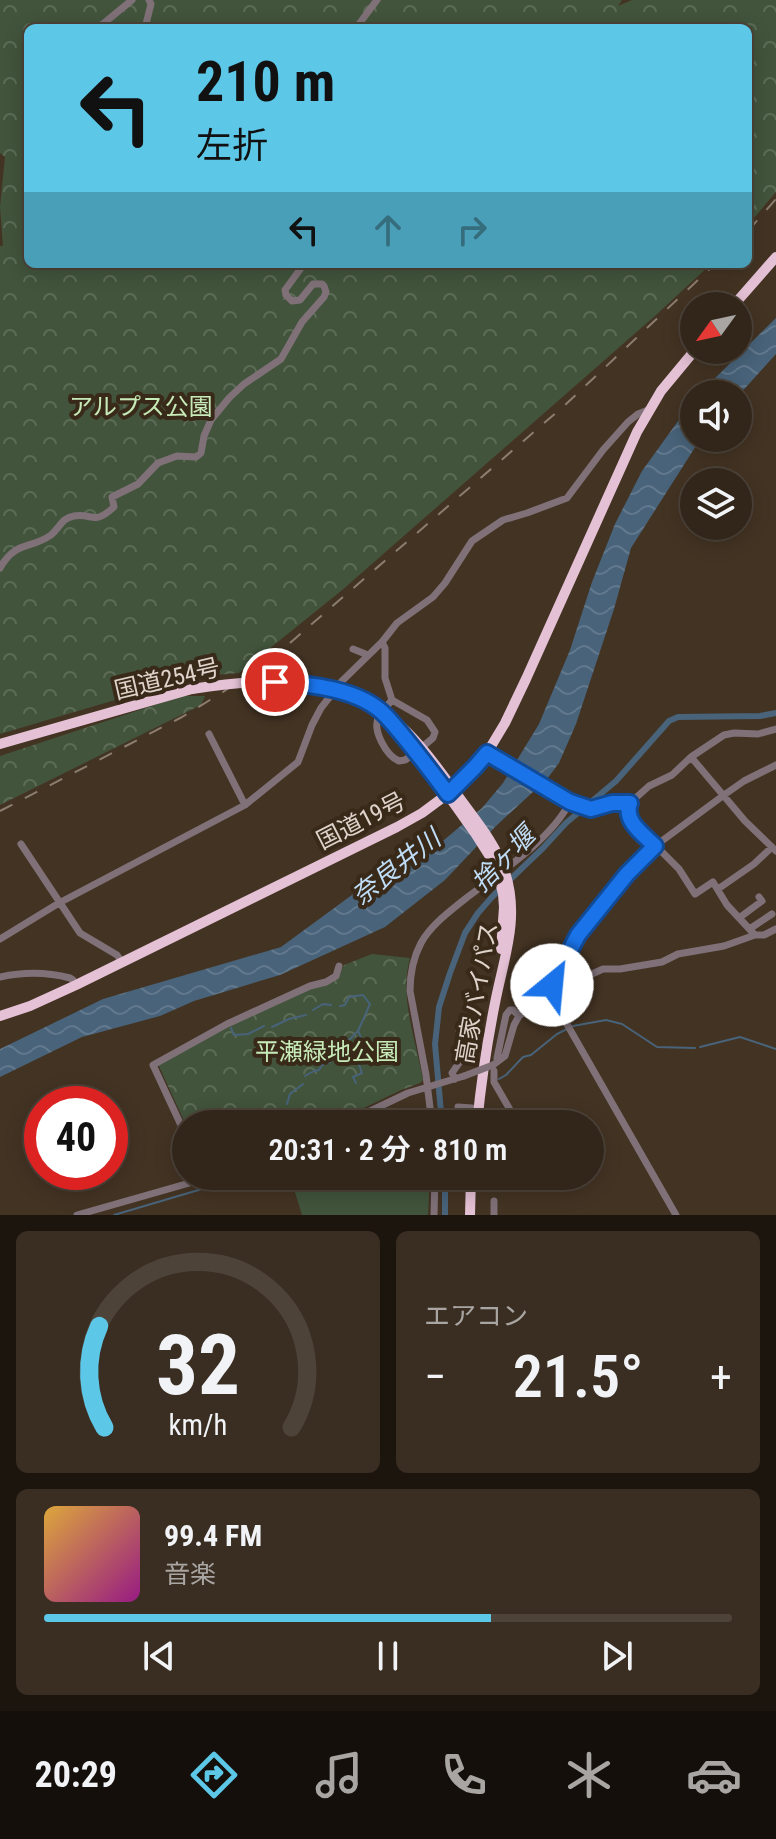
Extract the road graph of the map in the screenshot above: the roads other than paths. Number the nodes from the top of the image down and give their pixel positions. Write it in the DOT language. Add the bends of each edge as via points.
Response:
graph roads {
  1 [pos="132,0"];
  2 [pos="149,0"];
  3 [pos="377,0"];
  4 [pos="103,24"];
  5 [pos="146,24"];
  6 [pos="359,24"];
  7 [pos="776,257"];
  8 [pos="301,268"];
  9 [pos="745,292"];
  10 [pos="683,364"];
  11 [pos="648,410"];
  12 [pos="0,568"];
  13 [pos="382,642"];
  14 [pos="353,649"];
  15 [pos="368,655"];
  16 [pos="392,700"];
  17 [pos="776,729"];
  18 [pos="209,734"];
  19 [pos="0,744"];
  20 [pos="419,750"];
  21 [pos="487,753"];
  22 [pos="691,757"];
  23 [pos="776,765"];
  24 [pos="573,792"];
  25 [pos="453,795"];
  26 [pos="724,795"];
  27 [pos="567,801"];
  28 [pos="630,803"];
  29 [pos="245,805"];
  30 [pos="21,844"];
  31 [pos="655,846"];
  32 [pos="774,849"];
  33 [pos="501,871"];
  34 [pos="718,889"];
  35 [pos="506,891"];
  36 [pos="759,897"];
  37 [pos="59,903"];
  38 [pos="727,905"];
  39 [pos="717,912"];
  40 [pos="772,914"];
  41 [pos="739,918"];
  42 [pos="776,929"];
  43 [pos="753,931"];
  44 [pos="0,939"];
  45 [pos="122,962"];
  46 [pos="339,966"];
  47 [pos="0,977"];
  48 [pos="76,985"];
  49 [pos="550,988"];
  50 [pos="0,1016"];
  51 [pos="460,1025"];
  52 [pos="492,1070"];
  53 [pos="451,1080"];
  54 [pos="431,1086"];
  55 [pos="458,1107"];
  56 [pos="472,1108"];
  57 [pos="174,1110"];
  58 [pos="372,1110"];
  59 [pos="432,1110"];
  60 [pos="481,1110"];
  61 [pos="511,1110"];
  62 [pos="172,1188"];
  63 [pos="435,1190"];
  64 [pos="471,1190"];
  65 [pos="477,1190"];
  66 [pos="494,1201"];
  67 [pos="77,1215"];
  68 [pos="434,1215"];
  69 [pos="470,1215"];
  70 [pos="477,1215"];
  71 [pos="494,1215"];
  72 [pos="676,1215"];
  1 -- 4 [label="street"];
  2 -- 5 [label="street"];
  3 -- 6 [label="street"];
  7 -- 9 [label="highway"];
  8 -- 12 [label="street" via="286,295 300,300 318,283 324,286 324,297 281,359 244,384 211,420 201,453 158,463 138,484 112,497 114,507 102,517 63,520 53,534 18,547"];
  10 -- 11 [label="highway, 国道19号"];
  11 -- 13 [label="street" via="628,422 563,501 503,520 478,536 433,597 397,623"];
  11 -- 21 [label="highway, 国道19号"];
  13 -- 15 [label="street"];
  13 -- 16 [label="street"];
  14 -- 15 [label="street"];
  15 -- 29 [label="street" via="321,708 298,762"];
  16 -- 20 [label="street" via="432,726 433,738"];
  16 -- 20 [label="street" via="376,727 389,755 405,760"];
  17 -- 22 [label="street" via="724,735"];
  18 -- 29 [label="street"];
  19 -- 20 [label="highway, 国道254号, bridge" via="192,689 258,682 346,693 393,719"];
  20 -- 25 [label="highway, 国道254号"];
  21 -- 25 [label="highway, 国道19号"];
  21 -- 27 [label="street"];
  22 -- 26 [label="street"];
  22 -- 28 [label="street"];
  23 -- 26 [label="street"];
  24 -- 27 [label="street"];
  25 -- 33 [label="highway, 高家バイパス"];
  25 -- 45 [label="highway, 国道19号"];
  26 -- 31 [label="street"];
  26 -- 32 [label="street"];
  27 -- 28 [label="street" via="591,809"];
  27 -- 33 [label="street" via="551,828"];
  28 -- 31 [label="street" via="630,820"];
  29 -- 37 [label="street"];
  30 -- 37 [label="street"];
  31 -- 34 [label="street" via="695,894 713,882"];
  31 -- 49 [label="street" via="586,925"];
  32 -- 34 [label="street"];
  33 -- 35 [label="highway, 高家バイパス"];
  33 -- 54 [label="street" via="442,918 416,956 410,991"];
  34 -- 38 [label="street"];
  35 -- 52 [label="highway, 高家バイパス" via="511,928"];
  35 -- 56 [label="highway, 高家バイパス" via="502,943"];
  36 -- 41 [label="street" via="762,901"];
  37 -- 44 [label="street"];
  37 -- 45 [label="street" via="80,933"];
  38 -- 39 [label="street"];
  38 -- 41 [label="street"];
  40 -- 43 [label="street"];
  41 -- 43 [label="street"];
  42 -- 43 [label="street" via="764,935"];
  43 -- 49 [label="street" via="724,946 651,964 603,969"];
  45 -- 48 [label="highway, 国道19号"];
  46 -- 57 [label="street" via="332,979 227,1024 153,1065"];
  47 -- 48 [label="street" via="45,974 70,978"];
  48 -- 50 [label="highway, 国道19号"];
  49 -- 52 [label="street" via="519,1016 505,1056"];
  49 -- 72 [label="street"];
  51 -- 53 [label="street" via="461,1037 473,1043"];
  52 -- 53 [label="street, bridge"];
  52 -- 60 [label="highway, 高家バイパス"];
  52 -- 61 [label="street"];
  53 -- 54 [label="street"];
  54 -- 58 [label="street"];
  54 -- 59 [label="street"];
  55 -- 56 [label="street"];
  62 -- 67 [label="street"];
  63 -- 68 [label="street"];
  64 -- 69 [label="highway"];
  65 -- 70 [label="highway"];
  66 -- 71 [label="street"];
}
